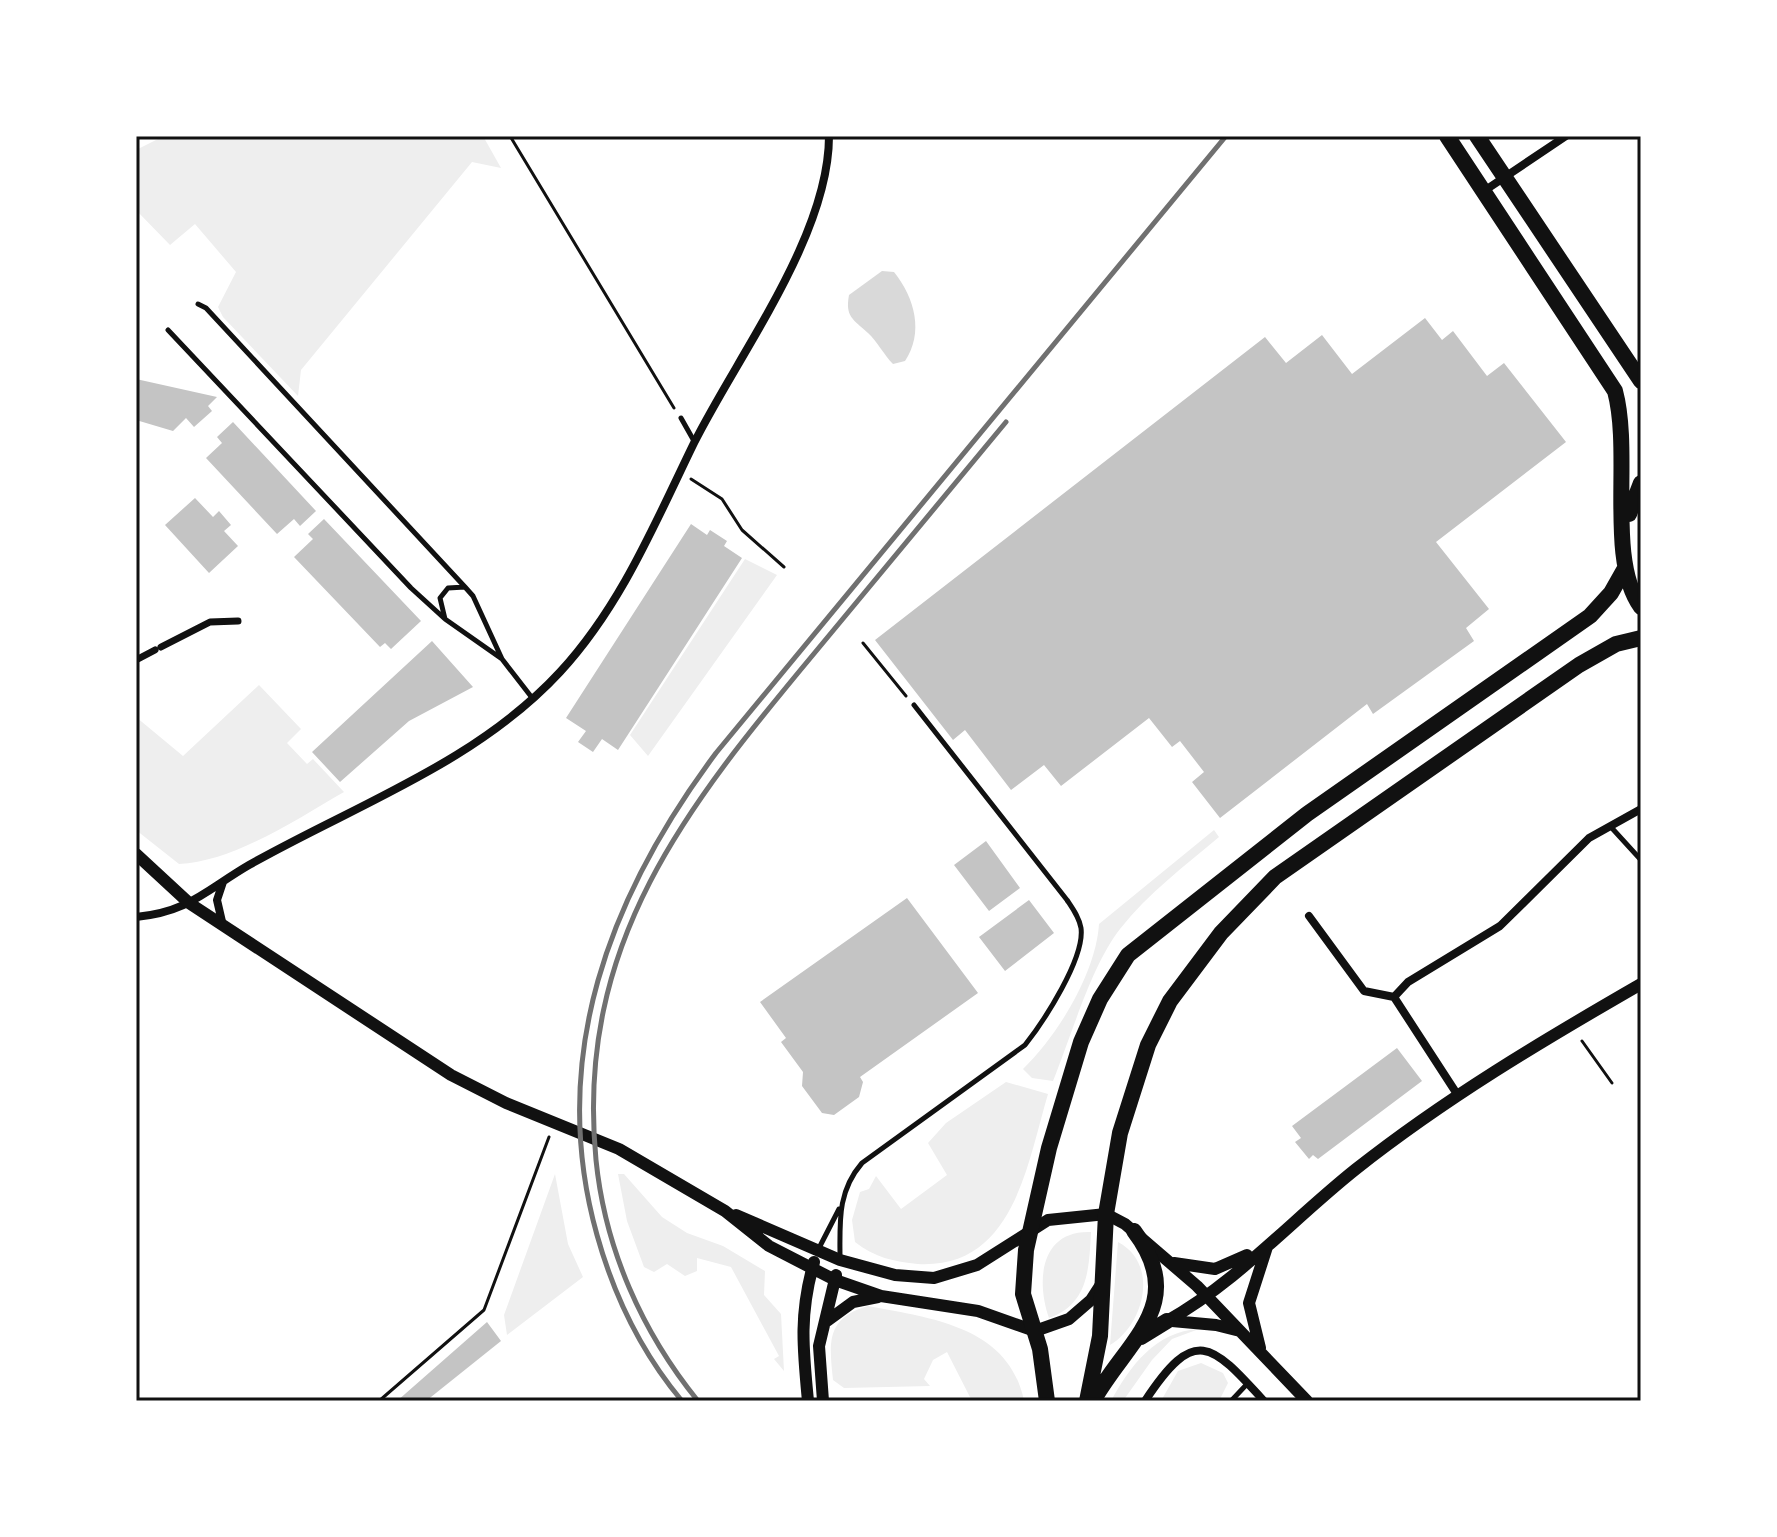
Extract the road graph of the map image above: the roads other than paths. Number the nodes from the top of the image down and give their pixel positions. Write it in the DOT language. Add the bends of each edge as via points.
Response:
graph roads {
  1 [pos="829,136"];
  2 [pos="1447,136"];
  3 [pos="1477,136"];
  4 [pos="1566,136"];
  5 [pos="1505,178"];
  6 [pos="1484,191"];
  7 [pos="198,304"];
  8 [pos="168,330"];
  9 [pos="1641,381"];
  10 [pos="681,418"];
  11 [pos="695,442"];
  12 [pos="1641,483"];
  13 [pos="1624,531"];
  14 [pos="1624,570"];
  15 [pos="465,587"];
  16 [pos="1641,607"];
  17 [pos="445,619"];
  18 [pos="238,621"];
  19 [pos="1641,638"];
  20 [pos="502,659"];
  21 [pos="136,660"];
  22 [pos="533,699"];
  23 [pos="914,705"];
  24 [pos="1641,809"];
  25 [pos="1610,826"];
  26 [pos="136,854"];
  27 [pos="1641,860"];
  28 [pos="223,881"];
  29 [pos="189,903"];
  30 [pos="1309,916"];
  31 [pos="136,917"];
  32 [pos="223,926"];
  33 [pos="1641,984"];
  34 [pos="1394,997"];
  35 [pos="1457,1094"];
  36 [pos="839,1208"];
  37 [pos="725,1211"];
  38 [pos="1106,1214"];
  39 [pos="1032,1228"];
  40 [pos="1134,1231"];
  41 [pos="1270,1241"];
  42 [pos="817,1251"];
  43 [pos="840,1260"];
  44 [pos="1167,1261"];
  45 [pos="812,1269"];
  46 [pos="835,1280"];
  47 [pos="1103,1282"];
  48 [pos="881,1296"];
  49 [pos="1207,1296"];
  50 [pos="1167,1321"];
  51 [pos="825,1322"];
  52 [pos="1035,1331"];
  53 [pos="1243,1332"];
  54 [pos="1138,1339"];
  55 [pos="1260,1350"];
  56 [pos="1248,1383"];
  57 [pos="808,1401"];
  58 [pos="823,1401"];
  59 [pos="1047,1401"];
  60 [pos="1090,1401"];
  61 [pos="1145,1401"];
  62 [pos="1231,1401"];
  63 [pos="1264,1401"];
  64 [pos="1307,1401"];
  1 -- 11 [label="street" via="817,201 797,253"];
  2 -- 6 [label="highway"];
  3 -- 5 [label="highway"];
  4 -- 5 [label="street"];
  5 -- 6 [label="street"];
  5 -- 9 [label="highway"];
  6 -- 13 [label="highway" via="1615,391 1623,433"];
  7 -- 15 [label="lane"];
  8 -- 17 [label="lane"];
  10 -- 11 [label="lane"];
  11 -- 22 [label="street" via="623,586 577,651"];
  12 -- 13 [label="highway"];
  13 -- 14 [label="highway"];
  14 -- 16 [label="highway"];
  14 -- 39 [label="highway" via="1590,616 1307,814 1128,955 1081,1042"];
  15 -- 17 [label="lane" via="448,588 440,598"];
  15 -- 20 [label="lane"];
  17 -- 20 [label="lane"];
  18 -- 21 [label="street" via="210,622"];
  19 -- 38 [label="highway" via="1616,644 1579,665 1309,851 1257,894 1170,1001 1148,1045 1120,1133"];
  20 -- 22 [label="lane"];
  22 -- 28 [label="street" via="436,767"];
  23 -- 36 [label="lane" via="1076,913 1081,939 1040,1026 1025,1045 862,1163 847,1180"];
  24 -- 25 [label="street"];
  25 -- 27 [label="lane"];
  25 -- 34 [label="street" via="1569,854 1515,915 1408,982"];
  26 -- 29 [label="street"];
  28 -- 29 [label="street"];
  28 -- 32 [label="street" via="217,900"];
  29 -- 31 [label="street" via="166,914"];
  29 -- 32 [label="street"];
  30 -- 34 [label="street" via="1364,991"];
  32 -- 37 [label="street" via="451,1075 619,1149"];
  33 -- 35 [label="street"];
  34 -- 35 [label="street"];
  35 -- 41 [label="street"];
  36 -- 42 [label="lane"];
  36 -- 43 [label="lane"];
  37 -- 42 [label="street"];
  37 -- 45 [label="street" via="769,1246"];
  38 -- 39 [label="street" via="1063,1217"];
  38 -- 40 [label="street"];
  38 -- 47 [label="highway"];
  39 -- 43 [label="street" via="977,1265 947,1276 895,1275"];
  39 -- 52 [label="highway" via="1023,1294"];
  40 -- 44 [label="street"];
  40 -- 54 [label="highway" via="1154,1277 1152,1313"];
  41 -- 44 [label="street" via="1215,1269"];
  41 -- 49 [label="street"];
  41 -- 55 [label="street" via="1249,1303"];
  42 -- 43 [label="street"];
  42 -- 45 [label="street"];
  43 -- 46 [label="street"];
  44 -- 49 [label="street"];
  45 -- 46 [label="street"];
  45 -- 57 [label="street" via="801,1339"];
  46 -- 48 [label="street"];
  46 -- 51 [label="street"];
  47 -- 52 [label="street" via="1069,1319"];
  47 -- 60 [label="highway"];
  48 -- 51 [label="street" via="853,1302"];
  48 -- 52 [label="street" via="978,1311"];
  49 -- 50 [label="street"];
  49 -- 53 [label="street"];
  50 -- 53 [label="street"];
  50 -- 54 [label="highway"];
  51 -- 58 [label="street" via="819,1346"];
  52 -- 59 [label="highway"];
  53 -- 55 [label="street"];
  54 -- 60 [label="highway"];
  55 -- 64 [label="street"];
  56 -- 61 [label="street" via="1228,1361 1201,1350 1171,1364"];
  56 -- 62 [label="lane"];
  56 -- 63 [label="street"];
}
